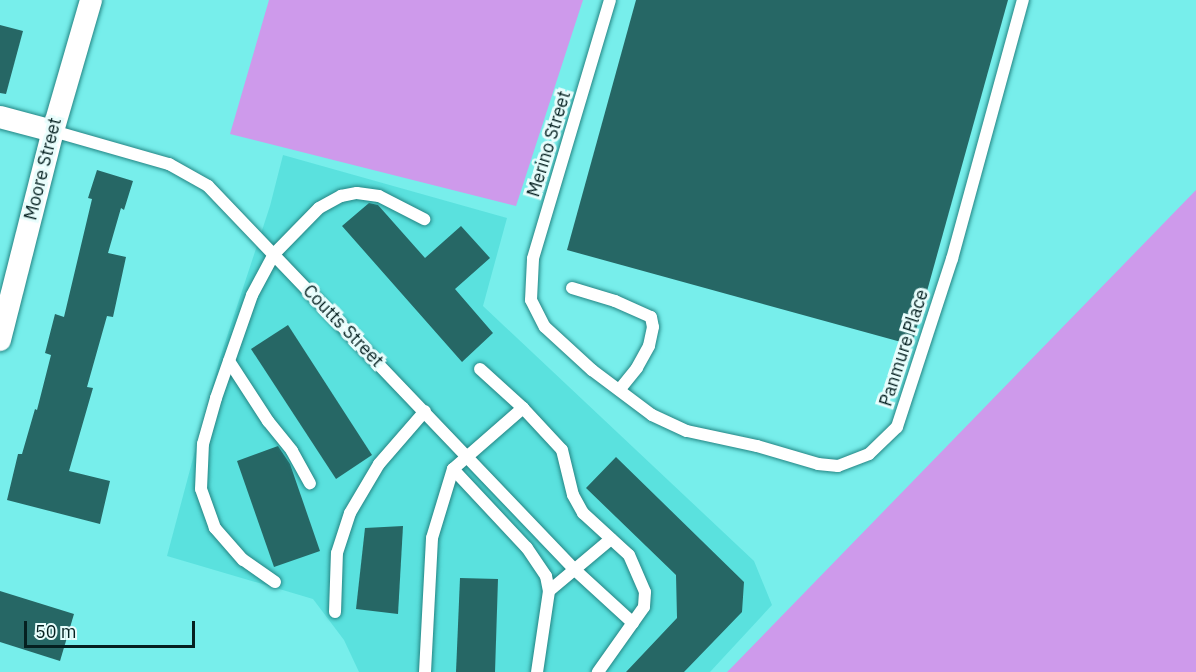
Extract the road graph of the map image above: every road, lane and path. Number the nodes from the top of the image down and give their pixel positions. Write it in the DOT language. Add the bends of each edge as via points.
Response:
graph roads {
  1 [pos="91,0"];
  2 [pos="610,0"];
  3 [pos="1023,0"];
  4 [pos="0,117"];
  5 [pos="52,131"];
  6 [pos="424,219"];
  7 [pos="274,254"];
  8 [pos="573,288"];
  9 [pos="531,300"];
  10 [pos="0,340"];
  11 [pos="229,361"];
  12 [pos="480,369"];
  13 [pos="619,390"];
  14 [pos="523,408"];
  15 [pos="425,411"];
  16 [pos="467,456"];
  17 [pos="453,469"];
  18 [pos="310,483"];
  19 [pos="610,539"];
  20 [pos="574,569"];
  21 [pos="275,582"];
  22 [pos="549,591"];
  23 [pos="335,612"];
  24 [pos="633,623"];
  25 [pos="425,672"];
  26 [pos="537,672"];
  27 [pos="598,672"];
  1 -- 5 [label="street, Moore Street"];
  2 -- 9 [label="lane, Merino Street" via="533,259"];
  3 -- 13 [label="lane, Panmure Place" via="952,259 897,427 868,454 838,466 818,464 687,431 652,415"];
  4 -- 5 [label="street, Coutts Street"];
  5 -- 7 [label="lane, Coutts Street" via="169,164 208,186"];
  5 -- 10 [label="street, Moore Street"];
  6 -- 7 [label="lane" via="379,196 341,196 319,208"];
  7 -- 11 [label="lane" via="252,295"];
  7 -- 15 [label="lane, Coutts Street"];
  8 -- 13 [label="lane" via="651,317 654,327 649,346"];
  9 -- 13 [label="lane, Panmure Place" via="545,327"];
  11 -- 18 [label="lane"];
  11 -- 21 [label="lane" via="203,444 201,489 215,528 243,561"];
  12 -- 14 [label="lane"];
  14 -- 16 [label="lane"];
  14 -- 19 [label="lane" via="562,450 573,495 583,513"];
  15 -- 16 [label="lane, Coutts Street"];
  15 -- 23 [label="lane" via="379,464 350,513 337,553"];
  16 -- 17 [label="lane"];
  16 -- 20 [label="lane, Coutts Street"];
  17 -- 22 [label="lane" via="534,556 546,576"];
  17 -- 25 [label="lane" via="432,538"];
  19 -- 20 [label="lane"];
  19 -- 24 [label="lane" via="629,555 645,592 644,607"];
  20 -- 22 [label="lane"];
  20 -- 24 [label="lane, Coutts Street"];
  22 -- 26 [label="lane"];
  24 -- 27 [label="lane"];
}
